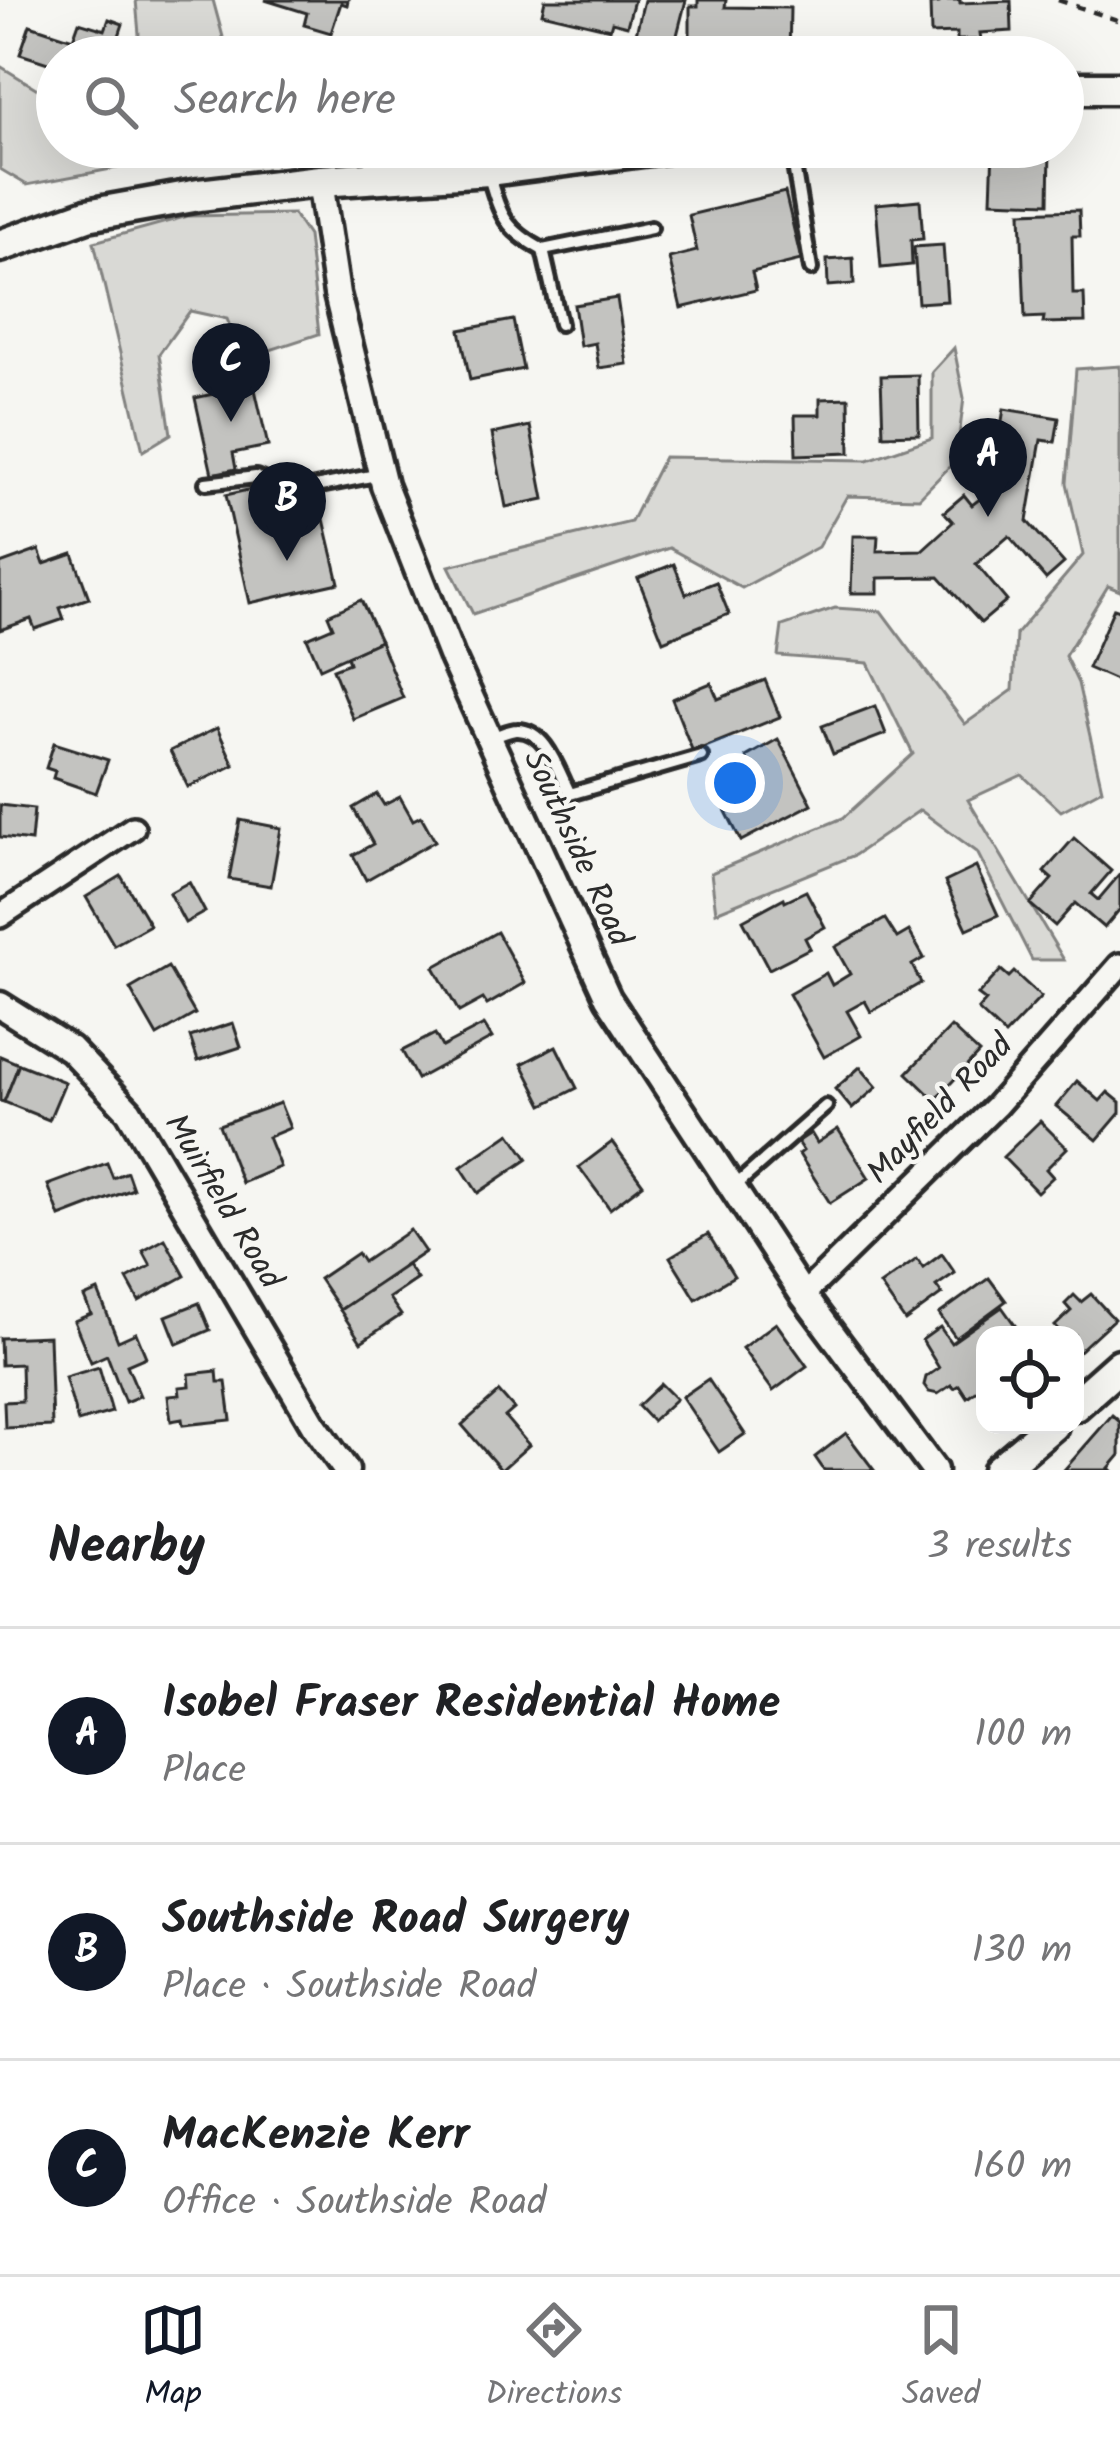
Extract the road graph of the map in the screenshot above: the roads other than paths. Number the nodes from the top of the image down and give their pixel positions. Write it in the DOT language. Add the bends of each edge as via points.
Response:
graph roads {
  1 [pos="1084,88"];
  2 [pos="1120,88"];
  3 [pos="503,168"];
  4 [pos="795,168"];
  5 [pos="487,170"];
  6 [pos="320,181"];
  7 [pos="651,227"];
  8 [pos="0,246"];
  9 [pos="543,250"];
  10 [pos="812,269"];
  11 [pos="560,323"];
  12 [pos="381,474"];
  13 [pos="206,484"];
  14 [pos="489,738"];
  15 [pos="701,756"];
  16 [pos="133,828"];
  17 [pos="0,916"];
  18 [pos="1120,965"];
  19 [pos="0,1005"];
  20 [pos="826,1106"];
  21 [pos="733,1188"];
  22 [pos="803,1295"];
  23 [pos="1120,1365"];
  24 [pos="1084,1397"];
  25 [pos="1041,1434"];
  26 [pos="346,1470"];
  27 [pos="934,1470"];
  28 [pos="999,1470"];
  1 -- 2 [label="main road"];
  3 -- 5 [label="main road"];
  4 -- 10 [label="lane"];
  5 -- 6 [label="main road"];
  5 -- 9 [label="lane" via="509,228"];
  6 -- 8 [label="main road" via="87,215"];
  6 -- 12 [label="street, Southside Road" via="337,294"];
  7 -- 9 [label="lane"];
  9 -- 11 [label="lane"];
  12 -- 13 [label="lane" via="300,490 256,477"];
  12 -- 14 [label="street, Southside Road"];
  14 -- 15 [label="lane" via="517,730 542,740 570,794"];
  14 -- 21 [label="street, Southside Road" via="608,998"];
  16 -- 17 [label="street"];
  18 -- 22 [label="street, Mayfield Road" via="996,1106"];
  19 -- 26 [label="street, Muirfield Road" via="70,1049 129,1111"];
  20 -- 21 [label="lane"];
  21 -- 22 [label="street, Southside Road"];
  22 -- 27 [label="street, Southside Road"];
  23 -- 24 [label="main road"];
  25 -- 28 [label="main road"];
}
